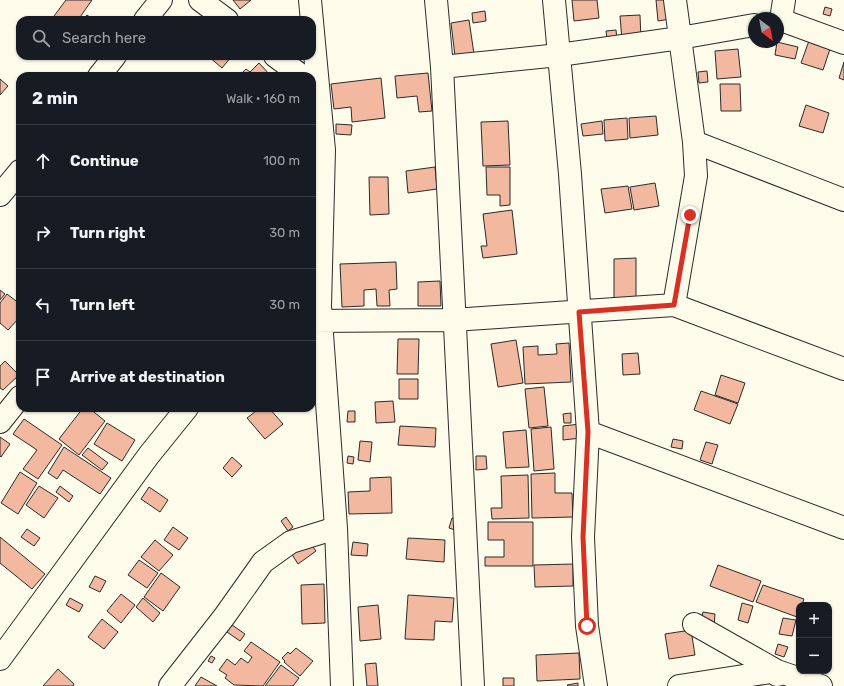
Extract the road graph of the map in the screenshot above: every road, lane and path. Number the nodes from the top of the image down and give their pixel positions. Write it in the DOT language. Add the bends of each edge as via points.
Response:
graph roads {
  1 [pos="161,0"];
  2 [pos="200,0"];
  3 [pos="310,0"];
  4 [pos="436,0"];
  5 [pos="554,0"];
  6 [pos="675,0"];
  7 [pos="784,15"];
  8 [pos="148,16"];
  9 [pos="222,16"];
  10 [pos="307,16"];
  11 [pos="748,26"];
  12 [pos="680,38"];
  13 [pos="844,43"];
  14 [pos="559,55"];
  15 [pos="112,60"];
  16 [pos="299,60"];
  17 [pos="442,66"];
  18 [pos="102,72"];
  19 [pos="296,72"];
  20 [pos="316,128"];
  21 [pos="694,142"];
  22 [pos="16,176"];
  23 [pos="0,195"];
  24 [pos="844,200"];
  25 [pos="674,305"];
  26 [pos="579,312"];
  27 [pos="453,320"];
  28 [pos="317,322"];
  29 [pos="844,369"];
  30 [pos="16,402"];
  31 [pos="184,412"];
  32 [pos="0,422"];
  33 [pos="588,432"];
  34 [pos="336,528"];
  35 [pos="844,528"];
  36 [pos="694,624"];
  37 [pos="0,659"];
  38 [pos="778,678"];
  39 [pos="170,686"];
  40 [pos="342,686"];
  41 [pos="473,686"];
  42 [pos="596,686"];
  43 [pos="679,686"];
  44 [pos="821,686"];
  1 -- 8 [label="street"];
  2 -- 9 [label="street"];
  3 -- 10 [label="street"];
  4 -- 17 [label="street"];
  5 -- 14 [label="street"];
  6 -- 12 [label="street"];
  7 -- 13 [label="street"];
  11 -- 12 [label="street"];
  12 -- 14 [label="street"];
  12 -- 21 [label="street"];
  14 -- 17 [label="street"];
  14 -- 26 [label="street"];
  15 -- 18 [label="street"];
  16 -- 19 [label="street"];
  17 -- 27 [label="street"];
  20 -- 28 [label="street" via="324,150 320,306"];
  21 -- 24 [label="street"];
  21 -- 25 [label="street" via="696,176"];
  22 -- 23 [label="street"];
  25 -- 26 [label="street"];
  25 -- 29 [label="street"];
  26 -- 27 [label="street"];
  26 -- 33 [label="street"];
  27 -- 28 [label="street"];
  27 -- 41 [label="street"];
  28 -- 34 [label="street"];
  30 -- 32 [label="street"];
  31 -- 37 [label="street" via="148,455"];
  33 -- 35 [label="street"];
  33 -- 42 [label="street" via="583,537 587,626"];
  34 -- 39 [label="street" via="291,542 263,562 224,618"];
  34 -- 40 [label="street"];
  36 -- 38 [label="street"];
  38 -- 43 [label="street"];
  38 -- 44 [label="street"];
}
